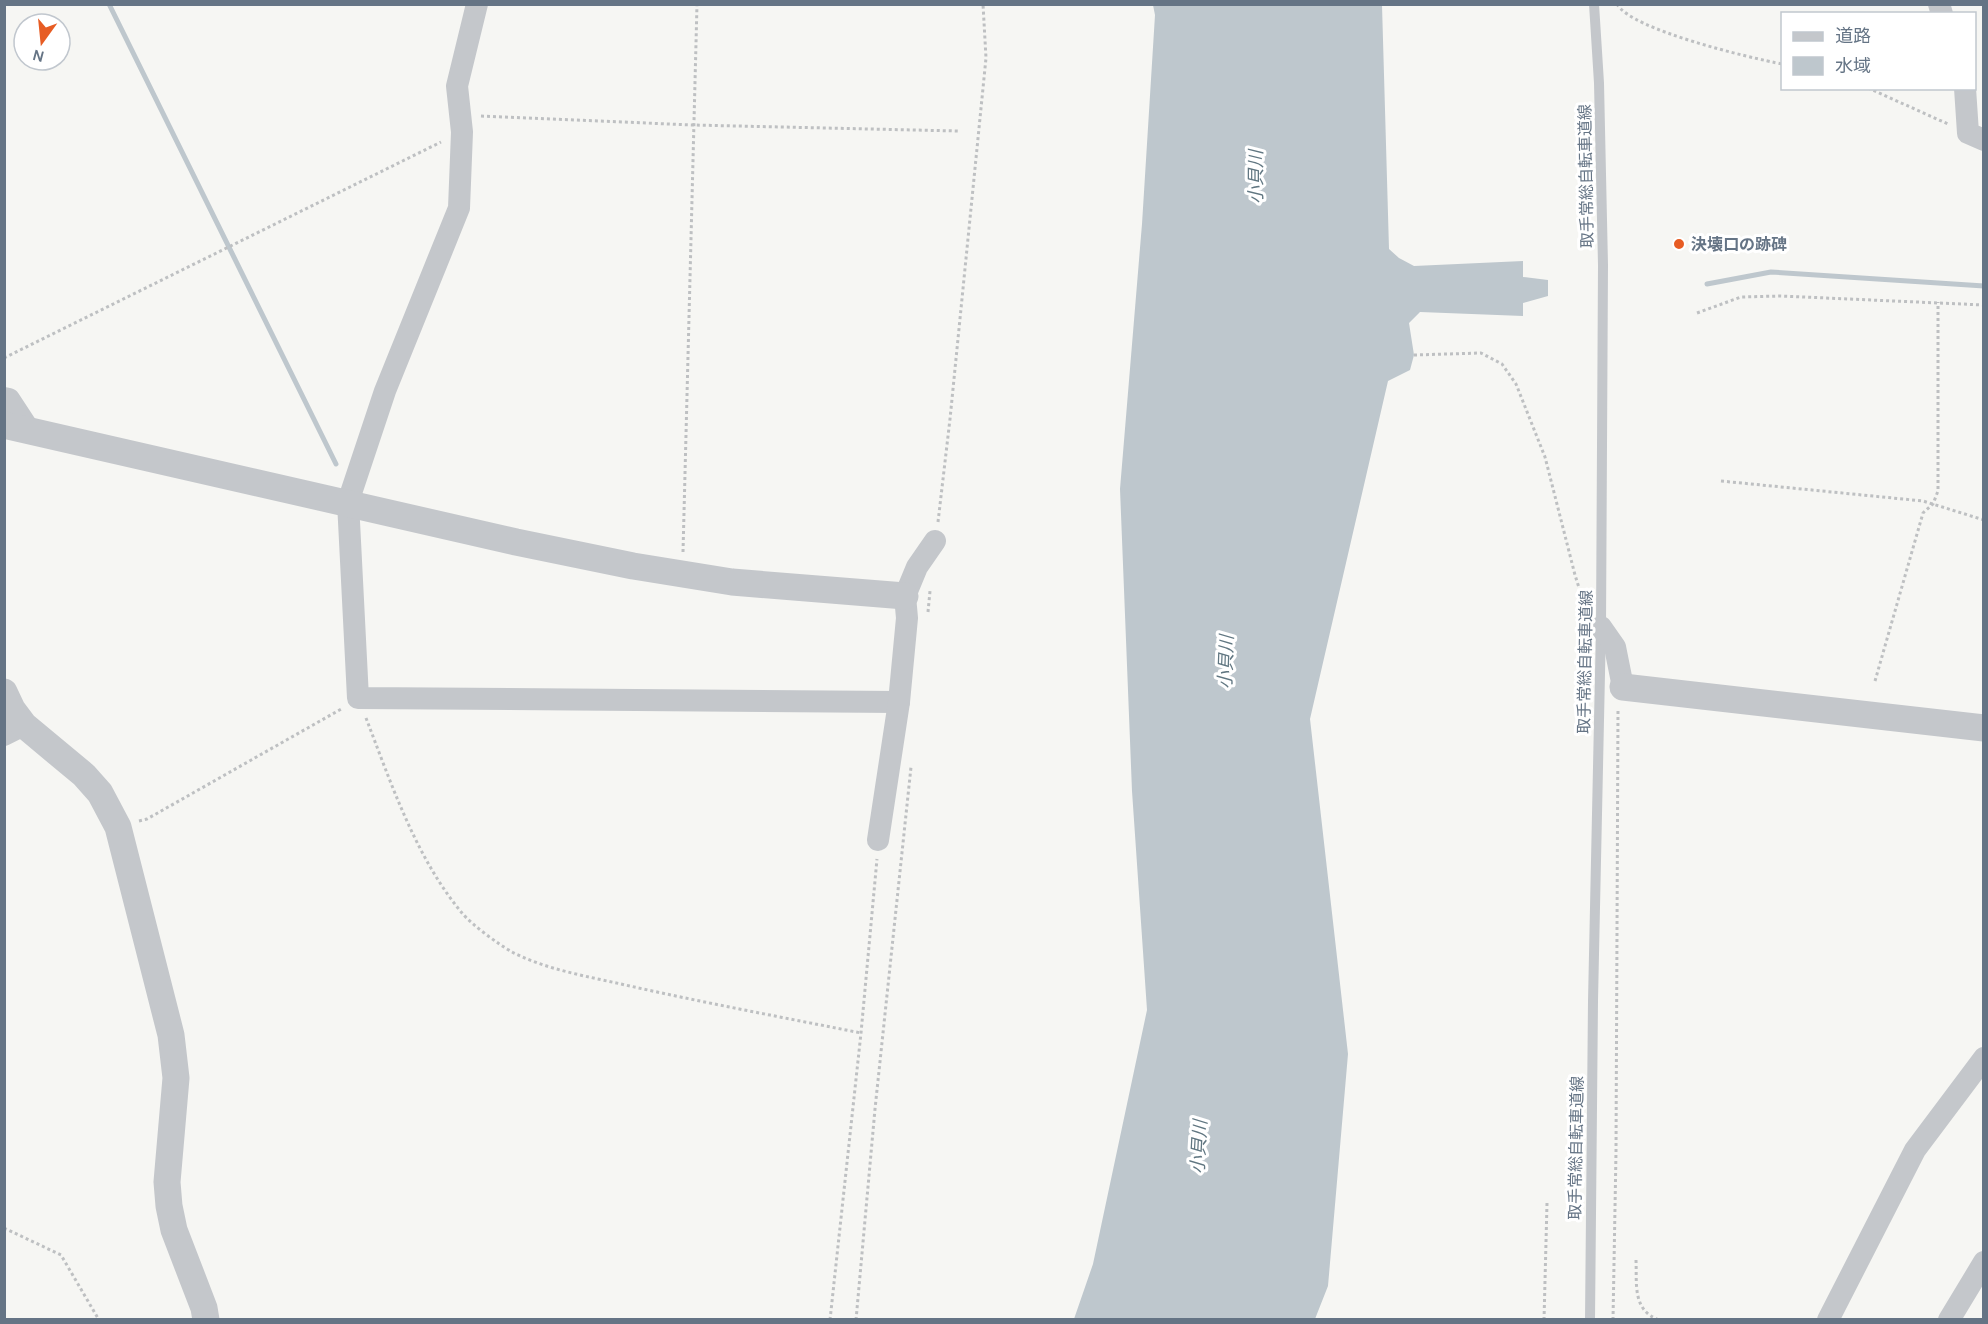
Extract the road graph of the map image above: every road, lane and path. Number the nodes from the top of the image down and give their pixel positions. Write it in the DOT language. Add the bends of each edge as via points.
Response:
graph roads {
  1 [pos="477,4"];
  2 [pos="697,4"];
  3 [pos="1594,4"];
  4 [pos="1617,4"];
  5 [pos="1781,64"];
  6 [pos="1872,90"];
  7 [pos="1965,90"];
  8 [pos="460,124"];
  9 [pos="693,125"];
  10 [pos="958,131"];
  11 [pos="1976,136"];
  12 [pos="1938,302"];
  13 [pos="1983,305"];
  14 [pos="1697,313"];
  15 [pos="1414,354"];
  16 [pos="4,358"];
  17 [pos="4,398"];
  18 [pos="17,428"];
  19 [pos="1721,481"];
  20 [pos="348,502"];
  21 [pos="1933,504"];
  22 [pos="1983,520"];
  23 [pos="935,541"];
  24 [pos="682,574"];
  25 [pos="905,596"];
  26 [pos="1601,627"];
  27 [pos="1875,681"];
  28 [pos="1623,687"];
  29 [pos="4,692"];
  30 [pos="358,699"];
  31 [pos="899,702"];
  32 [pos="1983,728"];
  33 [pos="14,730"];
  34 [pos="118,827"];
  35 [pos="879,840"];
  36 [pos="861,1033"];
  37 [pos="1983,1058"];
  38 [pos="1547,1203"];
  39 [pos="4,1228"];
  40 [pos="1636,1260"];
  41 [pos="1983,1262"];
  42 [pos="99,1320"];
  43 [pos="206,1320"];
  44 [pos="830,1320"];
  45 [pos="1544,1320"];
  46 [pos="1590,1320"];
  47 [pos="1613,1320"];
  48 [pos="1659,1320"];
  49 [pos="1828,1320"];
  50 [pos="1949,1320"];
  1 -- 8 [label="street" via="457,86"];
  2 -- 9 [label="path"];
  3 -- 26 [label="lane, 取手常総自転車道線" via="1603,265"];
  4 -- 5 [label="path" via="1631,18 1658,29 1726,53"];
  6 -- 11 [label="path"];
  7 -- 11 [label="street"];
  8 -- 9 [label="path"];
  8 -- 16 [label="path" via="240,242"];
  8 -- 20 [label="street" via="459,208 385,391"];
  9 -- 10 [label="path"];
  9 -- 24 [label="path"];
  12 -- 13 [label="path"];
  12 -- 14 [label="path" via="1741,297"];
  12 -- 21 [label="path" via="1938,491"];
  15 -- 26 [label="path" via="1481,353 1502,364 1516,384 1545,457 1588,618"];
  17 -- 18 [label="street" via="9,399"];
  18 -- 20 [label="street"];
  19 -- 21 [label="path"];
  20 -- 24 [label="street" via="516,542"];
  20 -- 30 [label="street"];
  21 -- 22 [label="path"];
  21 -- 27 [label="path" via="1923,513"];
  23 -- 25 [label="street" via="917,567"];
  24 -- 25 [label="street" via="732,582"];
  25 -- 31 [label="street" via="907,618"];
  26 -- 28 [label="street" via="1615,647"];
  26 -- 46 [label="lane, 取手常総自転車道線"];
  28 -- 32 [label="street"];
  28 -- 47 [label="path" via="1617,719"];
  29 -- 33 [label="street" via="12,709"];
  30 -- 31 [label="street"];
  30 -- 34 [label="path" via="147,819"];
  30 -- 36 [label="path" via="404,816 445,890 463,914 512,952 557,969"];
  31 -- 35 [label="street"];
  33 -- 34 [label="street" via="84,775 100,793"];
  34 -- 43 [label="street" via="171,1035 176,1078 167,1182 169,1206"];
  35 -- 36 [label="path"];
  36 -- 44 [label="path"];
  37 -- 49 [label="street" via="1915,1150"];
  38 -- 45 [label="path"];
  39 -- 42 [label="path" via="61,1255"];
  40 -- 48 [label="path" via="1641,1308"];
  41 -- 50 [label="street"];
}
